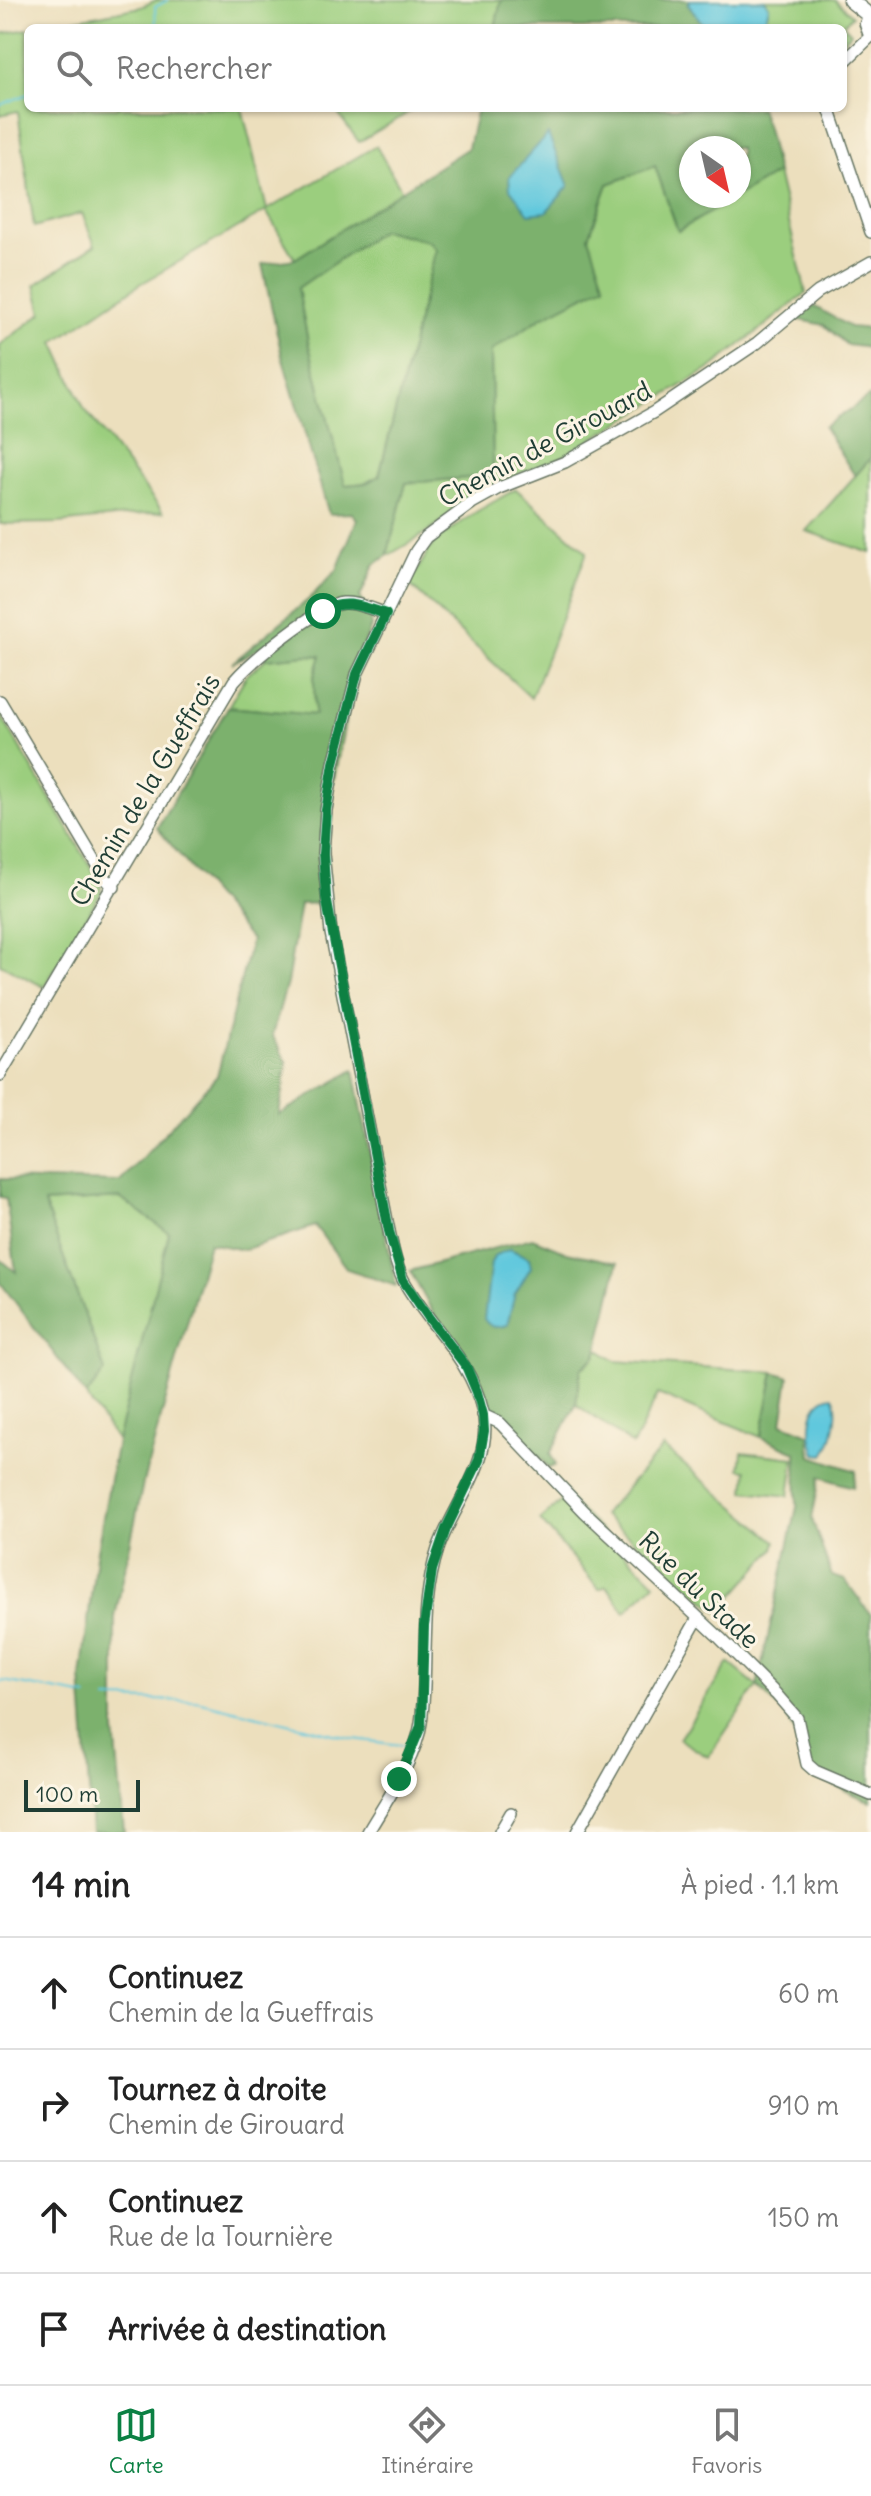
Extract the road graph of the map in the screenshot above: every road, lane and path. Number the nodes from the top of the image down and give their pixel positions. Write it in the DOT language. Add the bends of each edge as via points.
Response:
graph roads {
  1 [pos="850,0"];
  2 [pos="871,16"];
  3 [pos="871,36"];
  4 [pos="847,59"];
  5 [pos="830,112"];
  6 [pos="871,232"];
  7 [pos="871,262"];
  8 [pos="386,614"];
  9 [pos="0,701"];
  10 [pos="114,887"];
  11 [pos="0,1075"];
  12 [pos="483,1415"];
  13 [pos="698,1618"];
  14 [pos="871,1795"];
  15 [pos="511,1813"];
  16 [pos="368,1832"];
  17 [pos="500,1832"];
  18 [pos="577,1832"];
  1 -- 2 [label="main road"];
  2 -- 3 [label="main road"];
  3 -- 4 [label="street"];
  5 -- 6 [label="street"];
  7 -- 8 [label="street, Chemin de Girouard" via="818,292 757,343 654,412 565,462 499,488 441,524 416,551"];
  8 -- 10 [label="street, Chemin de la Gueffrais" via="351,603 331,606 244,670"];
  8 -- 12 [label="street, Chemin de Girouard" via="357,674 334,763 323,853 326,897 398,1266 416,1300 466,1366"];
  9 -- 10 [label="street"];
  10 -- 11 [label="street, Chemin de la Gueffrais"];
  12 -- 13 [label="street, Rue du Stade" via="500,1423"];
  12 -- 16 [label="street, Chemin de Girouard" via="479,1460 432,1570 425,1612 421,1726 399,1779"];
  13 -- 14 [label="street, Rue du Stade" via="797,1718 807,1764"];
  13 -- 18 [label="street"];
  15 -- 17 [label="street"];
}
